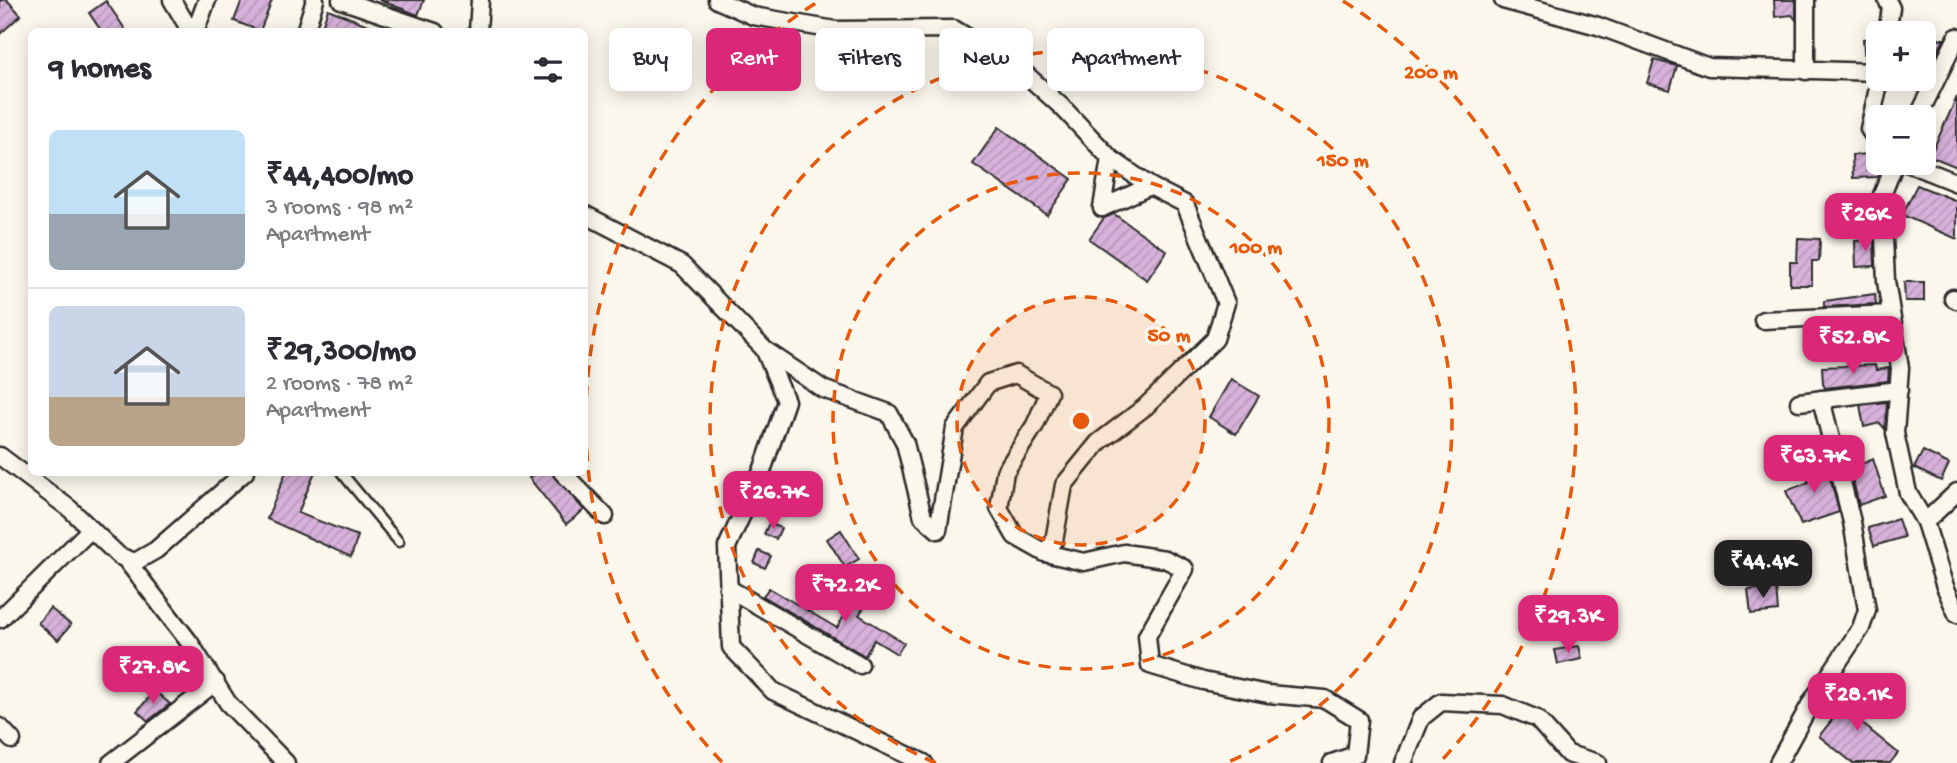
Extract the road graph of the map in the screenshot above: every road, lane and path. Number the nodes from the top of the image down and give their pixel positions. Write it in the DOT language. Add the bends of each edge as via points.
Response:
graph roads {
  1 [pos="172,0"];
  2 [pos="206,0"];
  3 [pos="315,0"];
  4 [pos="341,0"];
  5 [pos="480,0"];
  6 [pos="717,0"];
  7 [pos="1503,0"];
  8 [pos="1806,0"];
  9 [pos="1887,0"];
  10 [pos="1889,21"];
  11 [pos="190,28"];
  12 [pos="195,28"];
  13 [pos="306,28"];
  14 [pos="423,28"];
  15 [pos="478,28"];
  16 [pos="1957,37"];
  17 [pos="1806,71"];
  18 [pos="1866,72"];
  19 [pos="1924,105"];
  20 [pos="1110,159"];
  21 [pos="1890,175"];
  22 [pos="1936,175"];
  23 [pos="1957,183"];
  24 [pos="1150,186"];
  25 [pos="588,216"];
  26 [pos="1891,314"];
  27 [pos="1763,320"];
  28 [pos="765,350"];
  29 [pos="1899,390"];
  30 [pos="1821,399"];
  31 [pos="1800,402"];
  32 [pos="0,456"];
  33 [pos="240,476"];
  34 [pos="344,476"];
  35 [pos="566,476"];
  36 [pos="1957,492"];
  37 [pos="605,516"];
  38 [pos="1925,522"];
  39 [pos="91,529"];
  40 [pos="399,542"];
  41 [pos="1045,553"];
  42 [pos="127,561"];
  43 [pos="729,588"];
  44 [pos="3,610"];
  45 [pos="1957,614"];
  46 [pos="860,665"];
  47 [pos="216,682"];
  48 [pos="0,727"];
  49 [pos="12,740"];
  50 [pos="1356,759"];
  51 [pos="111,763"];
  52 [pos="286,763"];
  53 [pos="924,763"];
  54 [pos="1332,763"];
  55 [pos="1403,763"];
  56 [pos="1598,763"];
  57 [pos="1778,763"];
  1 -- 11 [label="street"];
  2 -- 12 [label="street"];
  3 -- 13 [label="street"];
  4 -- 14 [label="street"];
  5 -- 15 [label="street"];
  6 -- 20 [label="street" via="752,16 835,30 954,29 1020,69 1063,107"];
  7 -- 17 [label="street" via="1598,26 1709,67"];
  8 -- 17 [label="street"];
  9 -- 10 [label="street"];
  16 -- 19 [label="street"];
  17 -- 18 [label="street"];
  20 -- 24 [label="street"];
  20 -- 24 [label="street" via="1102,208"];
  21 -- 26 [label="street" via="1882,195"];
  22 -- 23 [label="street"];
  24 -- 41 [label="street" via="1185,204 1226,303 1215,339 1145,407 1099,442 1064,485 1054,541"];
  25 -- 28 [label="street" via="682,265"];
  26 -- 27 [label="street"];
  26 -- 29 [label="street"];
  28 -- 41 [label="street" via="823,389 889,413 905,443 923,517 938,530 955,428 988,383 1016,373 1049,393 1005,472 999,508 1015,536"];
  28 -- 43 [label="street" via="786,401 762,471 727,547"];
  29 -- 30 [label="street"];
  29 -- 38 [label="street" via="1895,433 1908,493"];
  30 -- 31 [label="street"];
  30 -- 57 [label="street" via="1852,522 1867,610 1861,628 1812,701"];
  32 -- 39 [label="street"];
  33 -- 42 [label="street" via="156,550 141,561"];
  34 -- 40 [label="lane"];
  35 -- 37 [label="street"];
  36 -- 38 [label="street"];
  38 -- 45 [label="street"];
  39 -- 42 [label="street"];
  39 -- 44 [label="street"];
  41 -- 50 [label="street" via="1084,562 1124,553 1165,559 1185,569 1147,636 1150,664 1203,681 1325,699 1359,720"];
  42 -- 47 [label="street"];
  43 -- 46 [label="street"];
  43 -- 53 [label="street" via="731,647 773,691"];
  47 -- 51 [label="street"];
  47 -- 52 [label="street" via="248,726"];
  48 -- 49 [label="street"];
  50 -- 54 [label="street"];
  55 -- 56 [label="street" via="1421,718 1441,702 1503,705 1537,719 1569,754"];
}
